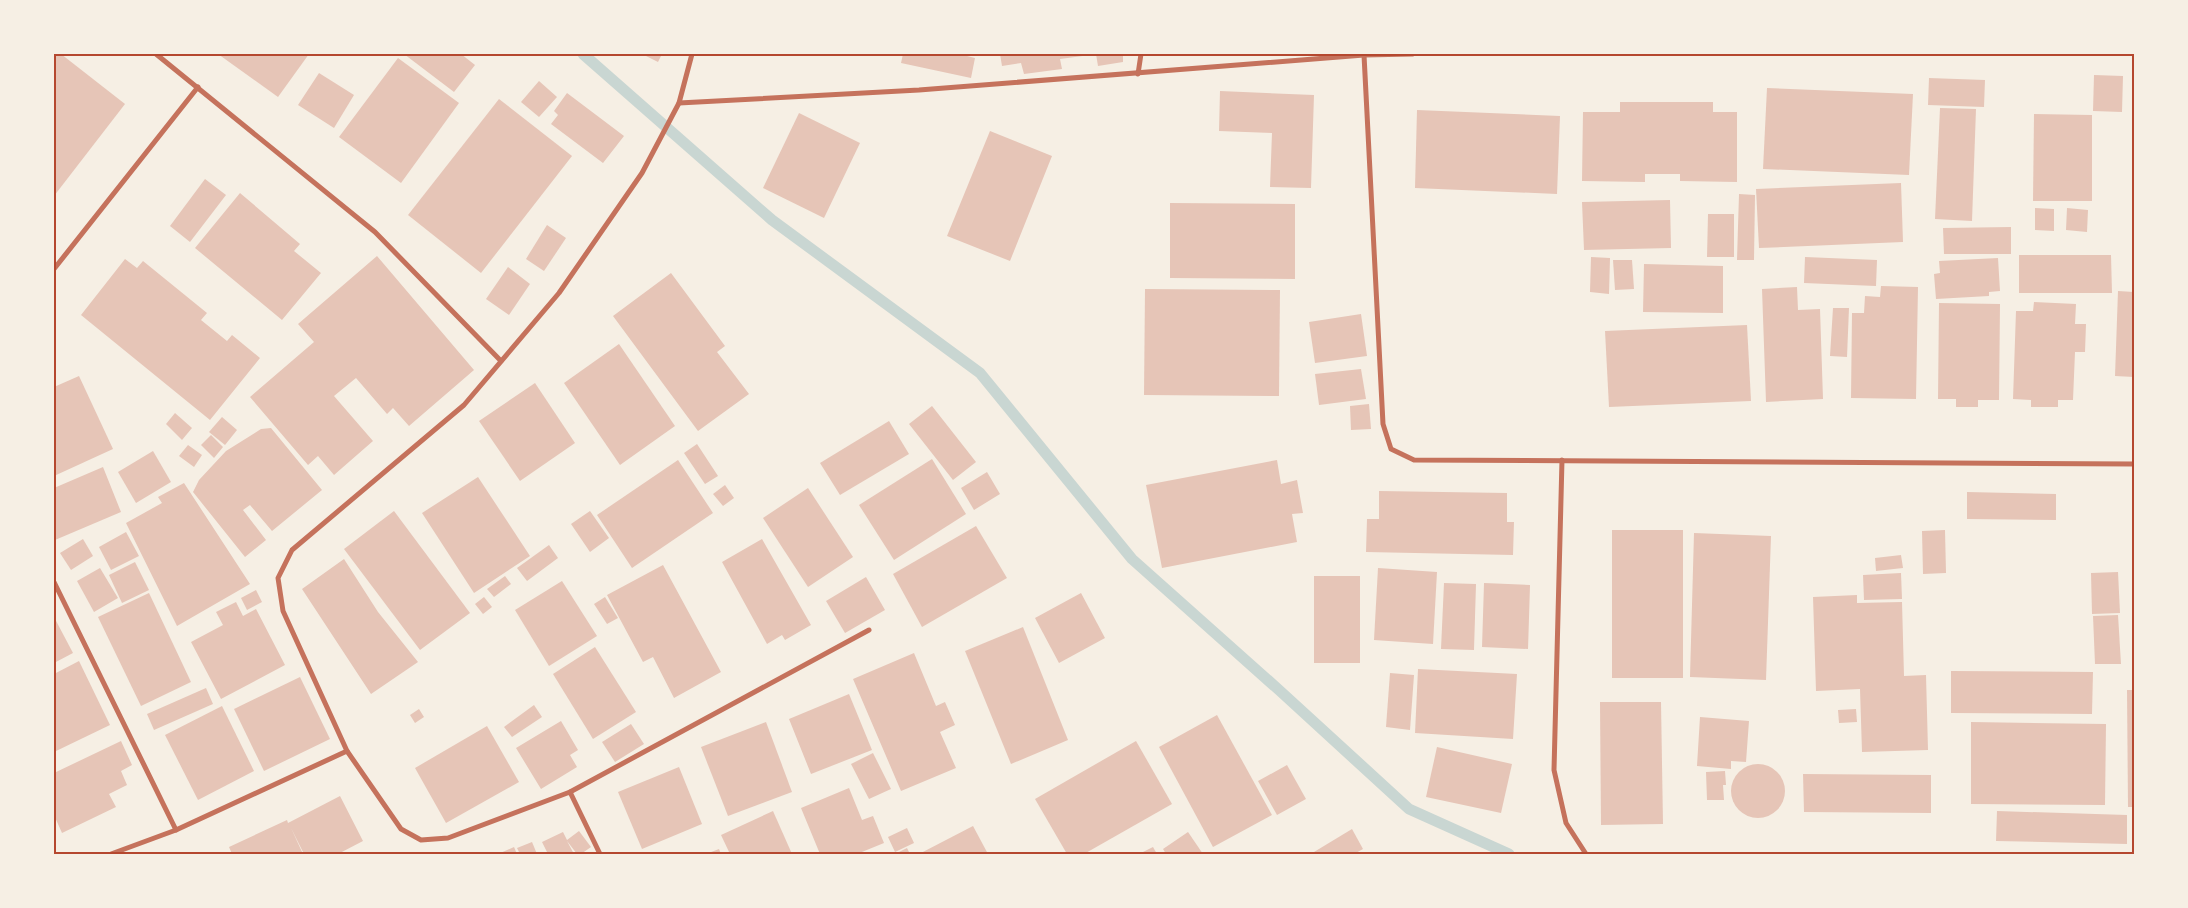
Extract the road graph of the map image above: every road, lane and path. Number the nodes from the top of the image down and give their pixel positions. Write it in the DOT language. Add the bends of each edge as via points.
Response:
graph roads {
  1 [pos="156,54"];
  2 [pos="692,54"];
  3 [pos="1141,54"];
  4 [pos="1413,54"];
  5 [pos="1364,55"];
  6 [pos="1138,74"];
  7 [pos="198,87"];
  8 [pos="678,103"];
  9 [pos="54,269"];
  10 [pos="501,360"];
  11 [pos="1562,460"];
  12 [pos="2134,464"];
  13 [pos="54,582"];
  14 [pos="869,630"];
  15 [pos="347,751"];
  16 [pos="570,792"];
  17 [pos="176,830"];
  18 [pos="111,854"];
  19 [pos="600,854"];
  20 [pos="1586,854"];
  1 -- 7 [label="street"];
  2 -- 8 [label="street"];
  3 -- 6 [label="street"];
  4 -- 5 [label="street"];
  5 -- 6 [label="street"];
  5 -- 11 [label="street" via="1383,424 1391,449 1414,460"];
  6 -- 8 [label="street"];
  7 -- 9 [label="street"];
  7 -- 10 [label="street" via="375,232"];
  8 -- 10 [label="street" via="642,173 559,293"];
  10 -- 15 [label="street" via="464,405 292,550 278,578 283,611"];
  11 -- 12 [label="street"];
  11 -- 20 [label="street" via="1554,770 1566,823"];
  13 -- 17 [label="street"];
  14 -- 16 [label="street"];
  15 -- 16 [label="street" via="401,829 421,840 448,838"];
  15 -- 17 [label="street"];
  16 -- 19 [label="street"];
  17 -- 18 [label="street"];
}
